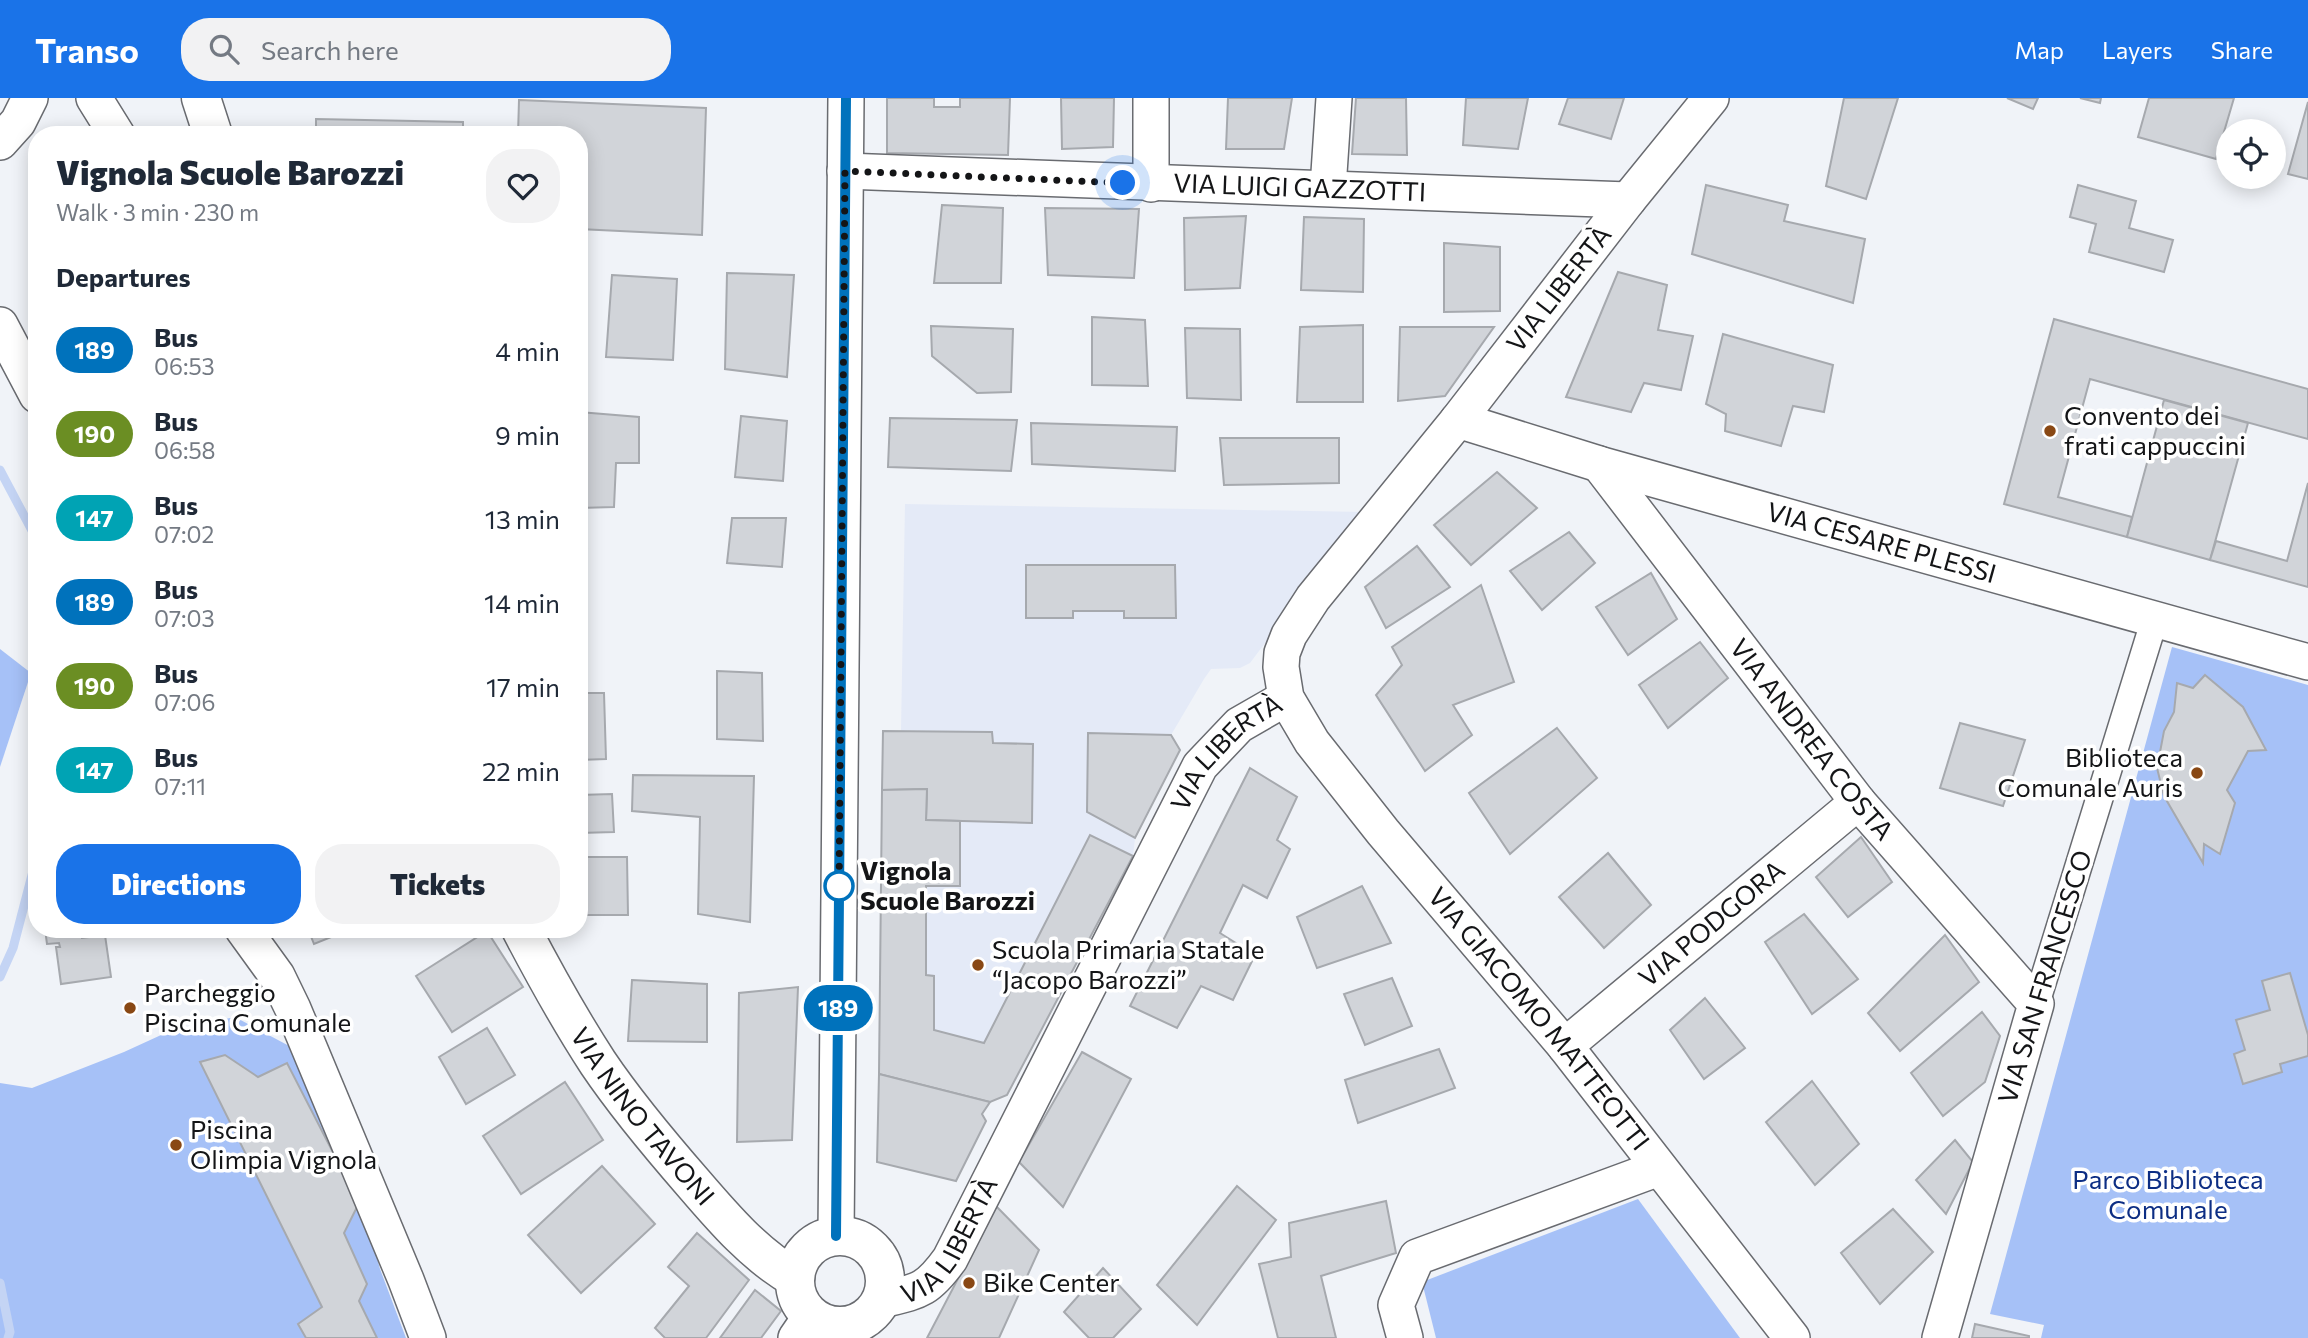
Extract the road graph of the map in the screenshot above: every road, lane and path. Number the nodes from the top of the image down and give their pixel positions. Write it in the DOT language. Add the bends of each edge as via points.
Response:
graph roads {
  1 [pos="30,98"];
  2 [pos="94,98"];
  3 [pos="201,98"];
  4 [pos="846,98"];
  5 [pos="1151,98"];
  6 [pos="1334,98"];
  7 [pos="1711,98"];
  8 [pos="111,126"];
  9 [pos="210,126"];
  10 [pos="0,142"];
  11 [pos="845,171"];
  12 [pos="1151,184"];
  13 [pos="1328,188"];
  14 [pos="1628,200"];
  15 [pos="0,325"];
  16 [pos="28,378"];
  17 [pos="1458,420"];
  18 [pos="1600,464"];
  19 [pos="2155,618"];
  20 [pos="2308,662"];
  21 [pos="1286,698"];
  22 [pos="1858,802"];
  23 [pos="250,938"];
  24 [pos="526,938"];
  25 [pos="2036,1004"];
  26 [pos="1565,1046"];
  27 [pos="1659,1168"];
  28 [pos="836,1236"];
  29 [pos="795,1278"];
  30 [pos="867,1321"];
  31 [pos="803,1327"];
  32 [pos="428,1338"];
  33 [pos="1405,1338"];
  34 [pos="1792,1338"];
  35 [pos="1940,1338"];
  1 -- 10 [label="street" via="18,122"];
  2 -- 8 [label="street"];
  3 -- 9 [label="main road"];
  4 -- 11 [label="street"];
  5 -- 12 [label="street"];
  6 -- 13 [label="street"];
  7 -- 14 [label="street, VIA LIBERTÀ"];
  11 -- 12 [label="street, VIA LUIGI GAZZOTTI"];
  11 -- 28 [label="street"];
  12 -- 13 [label="street, VIA LUIGI GAZZOTTI"];
  13 -- 14 [label="street, VIA LUIGI GAZZOTTI"];
  14 -- 17 [label="street, VIA LIBERTÀ"];
  15 -- 16 [label="street"];
  17 -- 18 [label="street, VIA CESARE PLESSI"];
  17 -- 21 [label="street, VIA LIBERTÀ" via="1298,618 1282,653"];
  18 -- 19 [label="street, VIA CESARE PLESSI"];
  18 -- 22 [label="street, VIA ANDREA COSTA"];
  19 -- 20 [label="street, VIA CESARE PLESSI"];
  19 -- 25 [label="street, VIA SAN FRANCESCO"];
  21 -- 26 [label="street, VIA GIACOMO MATTEOTTI" via="1312,742 1367,812"];
  21 -- 30 [label="street, VIA LIBERTÀ" via="1239,725 1200,766 950,1259 926,1287"];
  22 -- 25 [label="street, VIA ANDREA COSTA"];
  22 -- 26 [label="street, VIA PODGORA"];
  23 -- 32 [label="street" via="277,976 293,1009"];
  24 -- 29 [label="main road, VIA NINO TAVONI" via="591,1052 637,1117 750,1245"];
  25 -- 35 [label="street, VIA SAN FRANCESCO"];
  26 -- 27 [label="street, VIA GIACOMO MATTEOTTI"];
  27 -- 33 [label="street" via="1417,1257 1396,1305"];
  27 -- 34 [label="street, VIA GIACOMO MATTEOTTI"];
  28 -- 29 [label="main road" via="808,1249"];
  28 -- 30 [label="main road" via="859,1240 883,1265 886,1277"];
  29 -- 31 [label="main road"];
  30 -- 31 [label="main road"];
}
